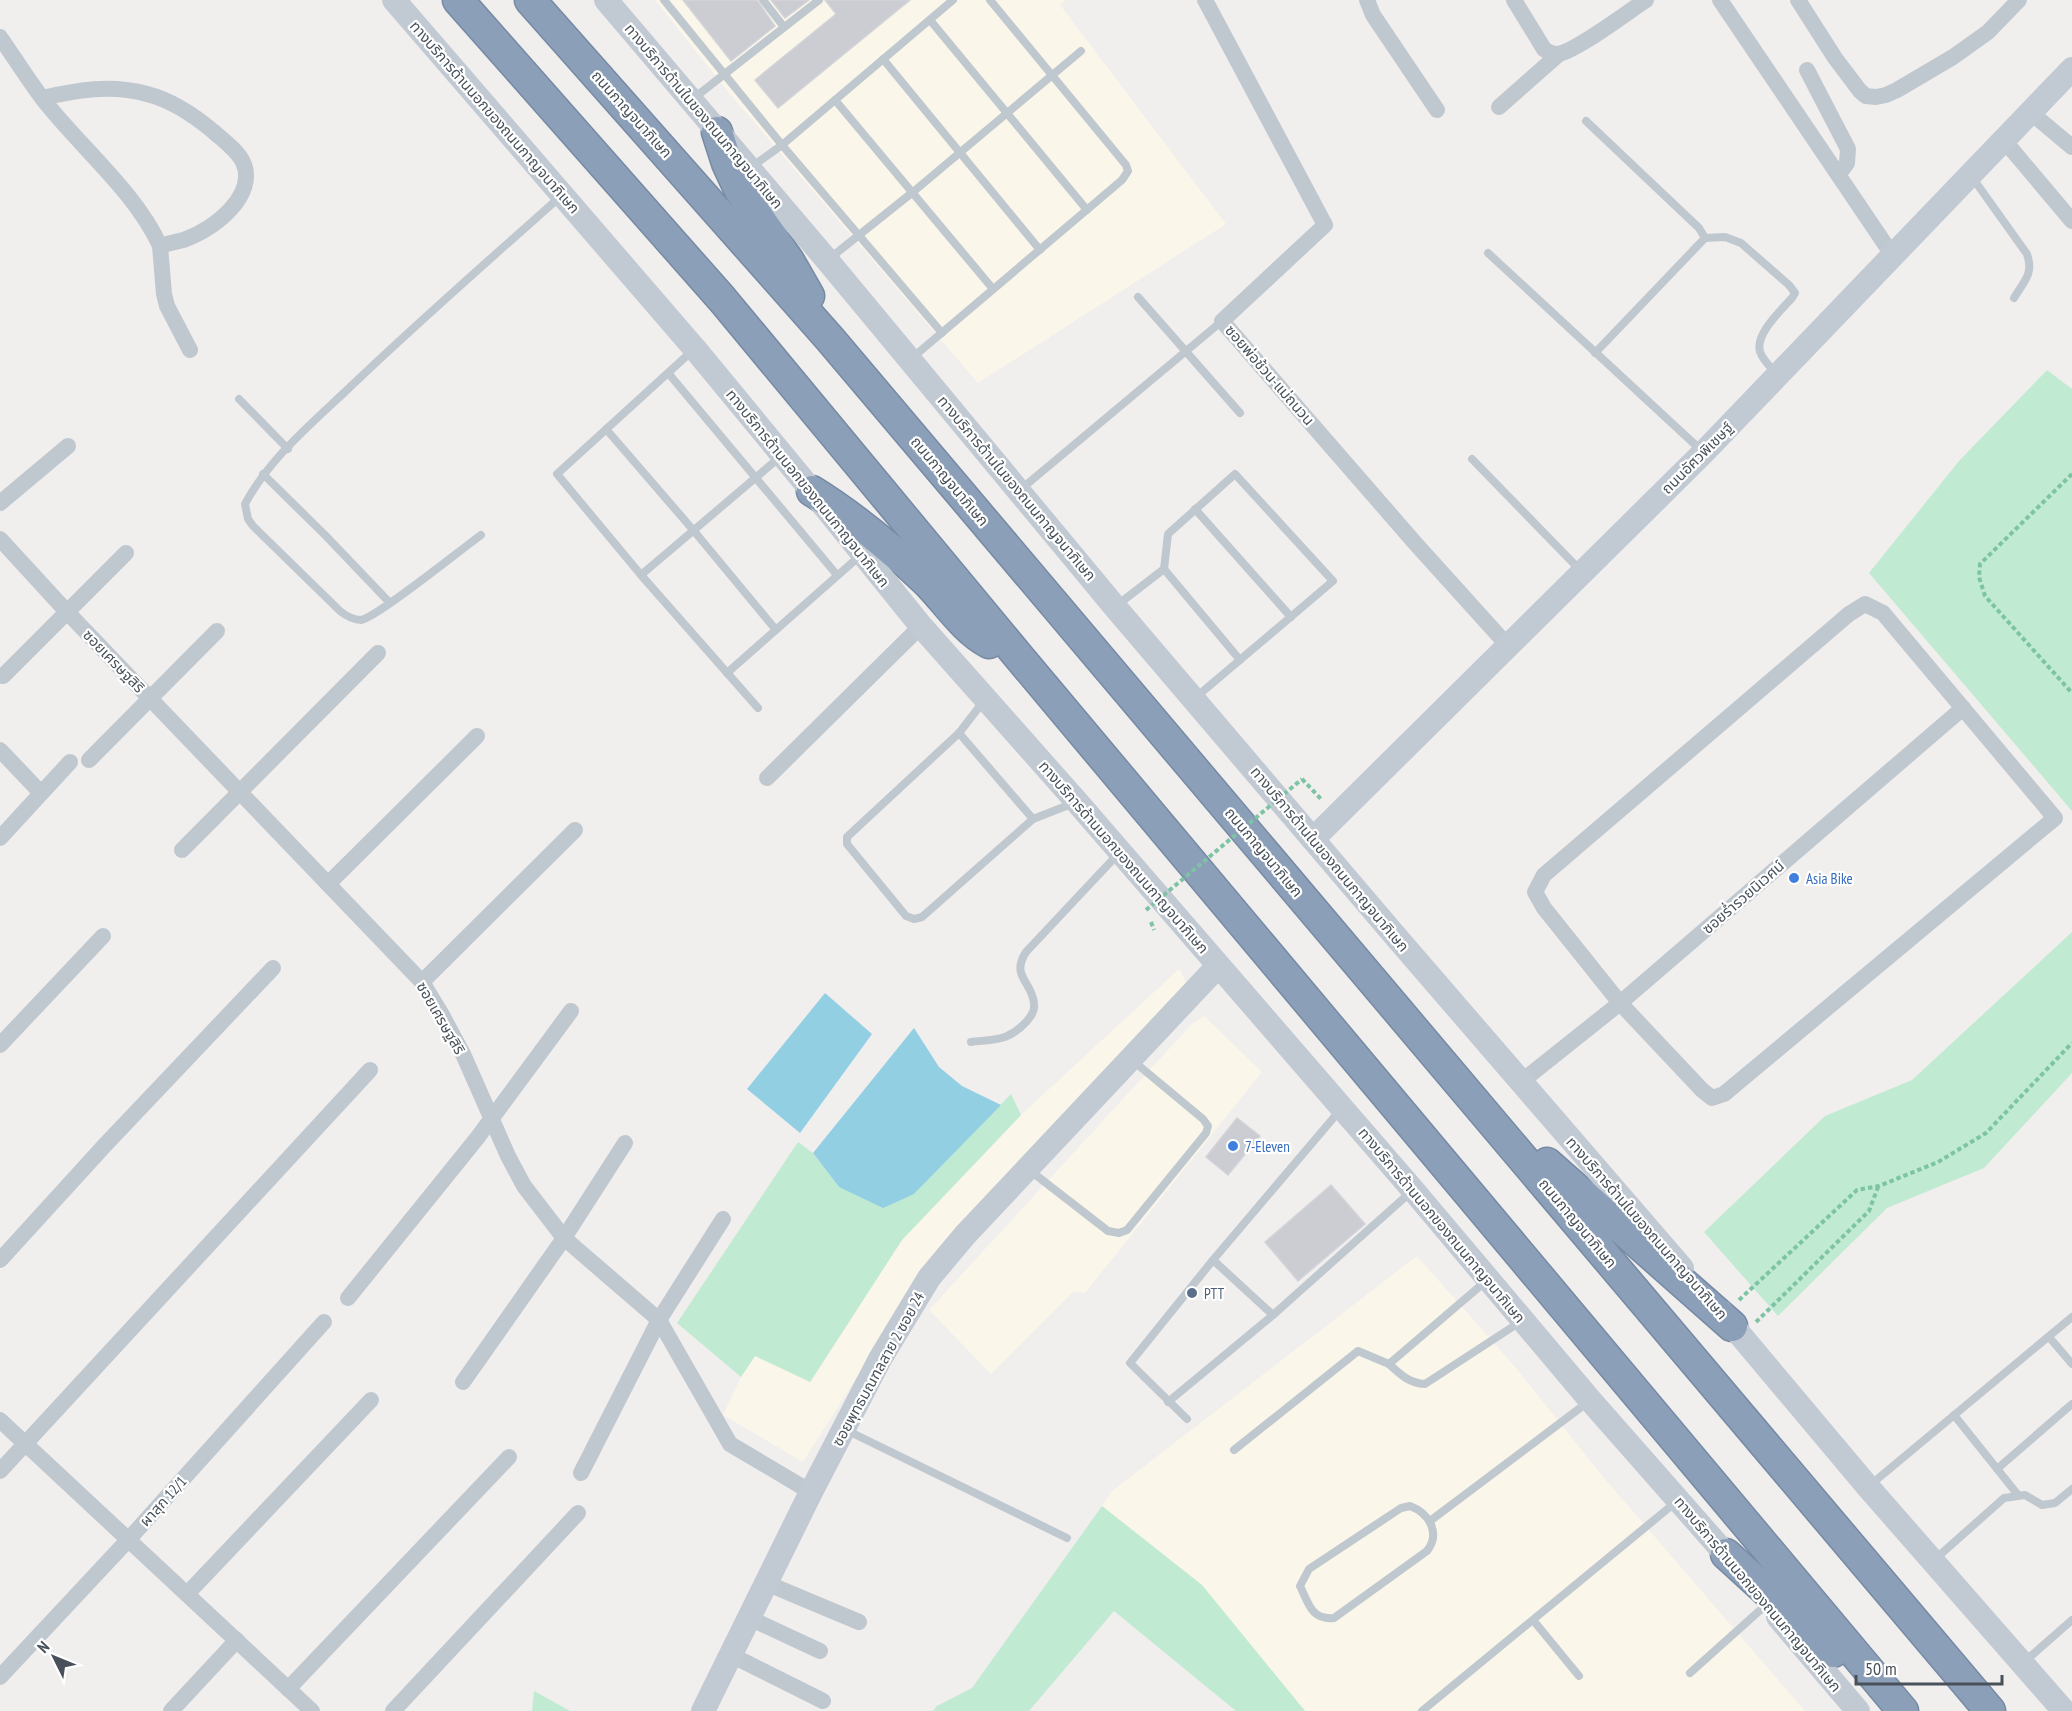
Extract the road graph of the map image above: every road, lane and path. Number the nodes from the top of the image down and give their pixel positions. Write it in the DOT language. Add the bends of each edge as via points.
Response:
graph roads {
  1 [pos="394,0"];
  2 [pos="458,0"];
  3 [pos="530,0"];
  4 [pos="606,0"];
  5 [pos="664,0"];
  6 [pos="763,0"];
  7 [pos="819,0"];
  8 [pos="952,0"];
  9 [pos="990,0"];
  10 [pos="1205,0"];
  11 [pos="1368,0"];
  12 [pos="1514,0"];
  13 [pos="1646,0"];
  14 [pos="1720,0"];
  15 [pos="1798,0"];
  16 [pos="2019,0"];
  17 [pos="930,20"];
  18 [pos="784,27"];
  19 [pos="0,37"];
  20 [pos="1081,51"];
  21 [pos="1559,54"];
  22 [pos="883,59"];
  23 [pos="2072,69"];
  24 [pos="1807,70"];
  25 [pos="724,74"];
  26 [pos="1052,76"];
  27 [pos="42,98"];
  28 [pos="691,100"];
  29 [pos="835,100"];
  30 [pos="1499,107"];
  31 [pos="1437,110"];
  32 [pos="2030,112"];
  33 [pos="1008,113"];
  34 [pos="1586,121"];
  35 [pos="717,132"];
  36 [pos="2003,139"];
  37 [pos="782,145"];
  38 [pos="2072,147"];
  39 [pos="961,152"];
  40 [pos="748,169"];
  41 [pos="1839,174"];
  42 [pos="1970,175"];
  43 [pos="913,192"];
  44 [pos="561,195"];
  45 [pos="1087,210"];
  46 [pos="2072,221"];
  47 [pos="860,235"];
  48 [pos="1705,238"];
  49 [pos="160,246"];
  50 [pos="1040,250"];
  51 [pos="1488,253"];
  52 [pos="1893,256"];
  53 [pos="827,260"];
  54 [pos="993,289"];
  55 [pos="1138,297"];
  56 [pos="2014,298"];
  57 [pos="1222,321"];
  58 [pos="942,333"];
  59 [pos="830,339"];
  60 [pos="694,349"];
  61 [pos="190,350"];
  62 [pos="1185,351"];
  63 [pos="1595,353"];
  64 [pos="910,360"];
  65 [pos="669,374"];
  66 [pos="1777,376"];
  67 [pos="239,399"];
  68 [pos="1240,413"];
  69 [pos="606,429"];
  70 [pos="68,446"];
  71 [pos="288,449"];
  72 [pos="1703,453"];
  73 [pos="782,455"];
  74 [pos="1472,459"];
  75 [pos="263,474"];
  76 [pos="2072,474"];
  77 [pos="754,477"];
  78 [pos="812,491"];
  79 [pos="1019,491"];
  80 [pos="0,503"];
  81 [pos="1195,509"];
  82 [pos="694,531"];
  83 [pos="482,535"];
  84 [pos="0,539"];
  85 [pos="126,553"];
  86 [pos="862,554"];
  87 [pos="1164,569"];
  88 [pos="1583,572"];
  89 [pos="641,575"];
  90 [pos="837,575"];
  91 [pos="390,603"];
  92 [pos="1115,607"];
  93 [pos="68,612"];
  94 [pos="1291,617"];
  95 [pos="921,626"];
  96 [pos="776,630"];
  97 [pos="217,631"];
  98 [pos="1508,646"];
  99 [pos="378,653"];
  100 [pos="1019,657"];
  101 [pos="1240,660"];
  102 [pos="727,673"];
  103 [pos="3,676"];
  104 [pos="2071,689"];
  105 [pos="986,698"];
  106 [pos="1195,698"];
  107 [pos="150,699"];
  108 [pos="758,708"];
  109 [pos="1963,708"];
  110 [pos="958,733"];
  111 [pos="477,735"];
  112 [pos="0,750"];
  113 [pos="89,760"];
  114 [pos="70,762"];
  115 [pos="767,778"];
  116 [pos="239,791"];
  117 [pos="41,793"];
  118 [pos="1077,802"];
  119 [pos="1325,803"];
  120 [pos="1033,819"];
  121 [pos="575,830"];
  122 [pos="0,838"];
  123 [pos="1313,839"];
  124 [pos="182,850"];
  125 [pos="1119,853"];
  126 [pos="328,884"];
  127 [pos="1146,910"];
  128 [pos="103,936"];
  129 [pos="1218,966"];
  130 [pos="273,968"];
  131 [pos="422,982"];
  132 [pos="1620,1003"];
  133 [pos="571,1011"];
  134 [pos="971,1042"];
  135 [pos="2072,1043"];
  136 [pos="0,1045"];
  137 [pos="1129,1058"];
  138 [pos="370,1070"];
  139 [pos="1521,1082"];
  140 [pos="1470,1096"];
  141 [pos="1342,1108"];
  142 [pos="490,1118"];
  143 [pos="625,1143"];
  144 [pos="1027,1168"];
  145 [pos="1879,1186"];
  146 [pos="1413,1190"];
  147 [pos="723,1219"];
  148 [pos="564,1238"];
  149 [pos="0,1260"];
  150 [pos="1213,1260"];
  151 [pos="1488,1280"];
  152 [pos="348,1298"];
  153 [pos="1273,1315"];
  154 [pos="2072,1317"];
  155 [pos="659,1320"];
  156 [pos="1522,1320"];
  157 [pos="324,1322"];
  158 [pos="1732,1326"];
  159 [pos="2049,1337"];
  160 [pos="1389,1364"];
  161 [pos="2072,1364"];
  162 [pos="463,1382"];
  163 [pos="371,1400"];
  164 [pos="1590,1400"];
  165 [pos="1168,1402"];
  166 [pos="2072,1404"];
  167 [pos="1954,1415"];
  168 [pos="1186,1419"];
  169 [pos="0,1420"];
  170 [pos="844,1429"];
  171 [pos="25,1444"];
  172 [pos="1234,1450"];
  173 [pos="509,1457"];
  174 [pos="1997,1469"];
  175 [pos="0,1471"];
  176 [pos="581,1473"];
  177 [pos="1868,1487"];
  178 [pos="2072,1490"];
  179 [pos="811,1492"];
  180 [pos="2018,1496"];
  181 [pos="1678,1500"];
  182 [pos="578,1513"];
  183 [pos="1430,1521"];
  184 [pos="1067,1538"];
  185 [pos="129,1539"];
  186 [pos="1726,1554"];
  187 [pos="1933,1561"];
  188 [pos="766,1583"];
  189 [pos="187,1594"];
  190 [pos="1767,1604"];
  191 [pos="749,1618"];
  192 [pos="1533,1620"];
  193 [pos="2072,1620"];
  194 [pos="859,1622"];
  195 [pos="237,1640"];
  196 [pos="820,1651"];
  197 [pos="731,1655"];
  198 [pos="2023,1664"];
  199 [pos="1690,1673"];
  200 [pos="1579,1676"];
  201 [pos="0,1677"];
  202 [pos="288,1689"];
  203 [pos="823,1701"];
  204 [pos="171,1711"];
  205 [pos="312,1711"];
  206 [pos="393,1711"];
  207 [pos="703,1711"];
  208 [pos="1422,1711"];
  209 [pos="1858,1711"];
  210 [pos="1897,1711"];
  211 [pos="1903,1711"];
  212 [pos="1990,1711"];
  213 [pos="2064,1711"];
  1 -- 44 [label="main road, ทางบริการด้านนอกของถนนกาญจนาภิเษก"];
  2 -- 100 [label="highway" via="722,299"];
  3 -- 59 [label="highway, ถนนกาญจนาภิเษก"];
  4 -- 28 [label="main road, ทางบริการด้านในของถนนกาญจนาภิเษก"];
  5 -- 25 [label="lane"];
  6 -- 18 [label="lane"];
  7 -- 18 [label="lane"];
  8 -- 17 [label="lane"];
  9 -- 26 [label="lane"];
  10 -- 57 [label="street, ซอยพ่อช้วน-แม่ถนวน" via="1325,225"];
  11 -- 31 [label="street" via="1373,15"];
  12 -- 21 [label="street" via="1544,49"];
  13 -- 21 [label="street"];
  14 -- 41 [label="street"];
  15 -- 16 [label="street" via="1860,91 1876,97 1897,90 1953,57 1988,32"];
  17 -- 22 [label="lane"];
  17 -- 33 [label="lane"];
  18 -- 25 [label="lane"];
  19 -- 27 [label="street"];
  20 -- 26 [label="lane"];
  21 -- 30 [label="street"];
  22 -- 29 [label="lane"];
  22 -- 39 [label="lane"];
  23 -- 32 [label="main road, ถนนอัศวพิเชษฐ์"];
  24 -- 41 [label="street" via="1848,149 1847,163"];
  25 -- 28 [label="lane"];
  25 -- 37 [label="lane"];
  26 -- 33 [label="lane"];
  26 -- 45 [label="lane" via="1128,171"];
  27 -- 49 [label="street" via="131,201"];
  27 -- 49 [label="street" via="82,89 115,88 148,94 191,115 235,151 247,177 242,194 207,229"];
  28 -- 35 [label="main road, ทางบริการด้านในของถนนกาญจนาภิเษก"];
  29 -- 37 [label="lane"];
  29 -- 43 [label="lane"];
  32 -- 36 [label="main road, ถนนอัศวพิเชษฐ์"];
  32 -- 38 [label="street"];
  33 -- 39 [label="lane"];
  33 -- 45 [label="lane"];
  34 -- 48 [label="lane"];
  35 -- 40 [label="main road, ทางบริการด้านในของถนนกาญจนาภิเษก"];
  35 -- 59 [label="highway" via="740,191 789,261"];
  36 -- 42 [label="main road, ถนนอัศวพิเชษฐ์"];
  36 -- 46 [label="street"];
  37 -- 40 [label="lane"];
  37 -- 47 [label="lane"];
  39 -- 43 [label="lane"];
  39 -- 50 [label="lane"];
  40 -- 53 [label="main road, ทางบริการด้านในของถนนกาญจนาภิเษก"];
  41 -- 52 [label="street"];
  42 -- 52 [label="main road, ถนนอัศวพิเชษฐ์"];
  42 -- 56 [label="lane" via="2027,254 2031,272"];
  43 -- 47 [label="lane"];
  43 -- 54 [label="lane"];
  44 -- 60 [label="main road, ทางบริการด้านนอกของถนนกาญจนาภิเษก"];
  44 -- 71 [label="lane" via="383,355"];
  45 -- 50 [label="lane"];
  47 -- 53 [label="lane"];
  47 -- 58 [label="lane"];
  48 -- 63 [label="lane"];
  48 -- 66 [label="lane" via="1725,237 1741,243 1795,293 1759,342 1759,352"];
  49 -- 61 [label="street" via="167,306"];
  50 -- 54 [label="lane"];
  51 -- 63 [label="lane"];
  52 -- 66 [label="main road, ถนนอัศวพิเชษฐ์"];
  53 -- 64 [label="main road, ทางบริการด้านในของถนนกาญจนาภิเษก"];
  54 -- 58 [label="lane"];
  55 -- 62 [label="lane"];
  57 -- 62 [label="lane"];
  57 -- 98 [label="street, ซอยพ่อช้วน-แม่ถนวน"];
  58 -- 64 [label="lane"];
  59 -- 140 [label="highway, ถนนกาญจนาภิเษก"];
  60 -- 65 [label="lane"];
  60 -- 73 [label="main road, ทางบริการด้านนอกของถนนกาญจนาภิเษก"];
  62 -- 68 [label="lane"];
  62 -- 79 [label="lane"];
  63 -- 72 [label="lane"];
  64 -- 79 [label="main road, ทางบริการด้านในของถนนกาญจนาภิเษก"];
  65 -- 69 [label="lane"];
  65 -- 77 [label="lane"];
  66 -- 72 [label="main road, ถนนอัศวพิเชษฐ์"];
  67 -- 71 [label="lane"];
  69 -- 82 [label="lane"];
  69 -- 89 [label="lane" via="557,474"];
  70 -- 80 [label="street"];
  71 -- 75 [label="lane"];
  72 -- 88 [label="main road, ถนนอัศวพิเชษฐ์"];
  73 -- 77 [label="lane"];
  73 -- 78 [label="main road, ทางบริการด้านนอกของถนนกาญจนาภิเษก"];
  74 -- 88 [label="lane"];
  75 -- 91 [label="lane"];
  75 -- 91 [label="lane" via="245,504 253,526 346,615 360,620"];
  76 -- 104 [label="path" via="1980,564 1978,577 1985,596"];
  77 -- 82 [label="lane"];
  77 -- 90 [label="lane"];
  78 -- 86 [label="main road, ทางบริการด้านนอกของถนนกาญจนาภิเษก"];
  78 -- 100 [label="highway" via="885,544 974,633"];
  79 -- 92 [label="main road, ทางบริการด้านในของถนนกาญจนาภิเษก"];
  81 -- 87 [label="lane" via="1168,534"];
  81 -- 94 [label="lane"];
  81 -- 94 [label="lane" via="1235,474 1333,581"];
  82 -- 89 [label="lane"];
  82 -- 96 [label="lane"];
  83 -- 91 [label="lane"];
  84 -- 93 [label="street, ซอยเศรษฐสิริ"];
  85 -- 93 [label="street"];
  86 -- 90 [label="lane"];
  86 -- 95 [label="main road, ทางบริการด้านนอกของถนนกาญจนาภิเษก"];
  87 -- 92 [label="lane"];
  87 -- 101 [label="lane"];
  88 -- 98 [label="main road, ถนนอัศวพิเชษฐ์"];
  89 -- 102 [label="lane"];
  90 -- 96 [label="lane"];
  92 -- 106 [label="main road, ทางบริการด้านในของถนนกาญจนาภิเษก"];
  93 -- 103 [label="street"];
  93 -- 107 [label="street, ซอยเศรษฐสิริ"];
  94 -- 101 [label="lane"];
  95 -- 105 [label="main road, ทางบริการด้านนอกของถนนกาญจนาภิเษก"];
  95 -- 115 [label="street"];
  96 -- 102 [label="lane"];
  97 -- 107 [label="street"];
  98 -- 123 [label="main road, ถนนอัศวพิเชษฐ์"];
  99 -- 116 [label="street"];
  100 -- 211 [label="highway"];
  101 -- 106 [label="lane"];
  102 -- 108 [label="lane"];
  105 -- 110 [label="lane"];
  105 -- 118 [label="main road, ทางบริการด้านนอกของถนนกาญจนาภิเษก"];
  106 -- 123 [label="main road, ทางบริการด้านในของถนนกาญจนาภิเษก"];
  107 -- 113 [label="street"];
  107 -- 116 [label="street, ซอยเศรษฐสิริ"];
  109 -- 132 [label="street, ซอยร่ำรวยนิเวศน์"];
  109 -- 132 [label="street" via="2055,818 1724,1094 1712,1098 1702,1090"];
  109 -- 132 [label="street" via="1883,613 1865,604 1553,867 1535,892"];
  110 -- 120 [label="lane"];
  110 -- 120 [label="lane" via="848,837 847,844 906,916 922,917"];
  111 -- 126 [label="street"];
  112 -- 117 [label="street"];
  114 -- 117 [label="street"];
  116 -- 124 [label="street"];
  116 -- 126 [label="street, ซอยเศรษฐสิริ"];
  117 -- 122 [label="street"];
  118 -- 120 [label="lane"];
  118 -- 125 [label="main road, ทางบริการด้านนอกของถนนกาญจนาภิเษก"];
  119 -- 127 [label="path, bridge" via="1302,779"];
  121 -- 131 [label="street"];
  123 -- 139 [label="main road, ทางบริการด้านในของถนนกาญจนาภิเษก"];
  125 -- 129 [label="main road, ทางบริการด้านนอกของถนนกาญจนาภิเษก"];
  125 -- 134 [label="lane" via="1020,961 1019,971 1035,1003 1030,1017 1007,1038"];
  126 -- 131 [label="street, ซอยเศรษฐสิริ"];
  128 -- 136 [label="street"];
  129 -- 137 [label="main road, ซอยพุทธมณฑลสาย 2 ซอย 24"];
  129 -- 141 [label="main road, ทางบริการด้านนอกของถนนกาญจนาภิเษก"];
  130 -- 149 [label="street"];
  131 -- 142 [label="street, ซอยเศรษฐสิริ" via="463,1054"];
  132 -- 139 [label="street, ซอยร่ำรวยนิเวศน์"];
  133 -- 142 [label="street"];
  135 -- 145 [label="path" via="1986,1133 1938,1162"];
  137 -- 144 [label="main road, ซอยพุทธมณฑลสาย 2 ซอย 24"];
  137 -- 144 [label="lane" via="1208,1126 1127,1230 1108,1231"];
  138 -- 171 [label="street"];
  139 -- 158 [label="main road, ทางบริการด้านในของถนนกาญจนาภิเษก"];
  140 -- 158 [label="highway"];
  140 -- 212 [label="highway, ถนนกาญจนาภิเษก"];
  141 -- 146 [label="main road, ทางบริการด้านนอกของถนนกาญจนาภิเษก"];
  141 -- 150 [label="lane"];
  142 -- 148 [label="street, ซอยเศรษฐสิริ" via="524,1186"];
  142 -- 152 [label="street"];
  143 -- 148 [label="street"];
  144 -- 170 [label="main road, ซอยพุทธมณฑลสาย 2 ซอย 24" via="929,1278"];
  145 -- 158 [label="path" via="1869,1211"];
  145 -- 158 [label="path" via="1857,1190"];
  146 -- 151 [label="main road, ทางบริการด้านนอกของถนนกาญจนาภิเษก"];
  146 -- 153 [label="lane"];
  147 -- 155 [label="street"];
  148 -- 155 [label="street, ซอยเศรษฐสิริ"];
  148 -- 162 [label="street"];
  150 -- 153 [label="lane"];
  150 -- 165 [label="lane" via="1130,1363"];
  151 -- 156 [label="main road, ทางบริการด้านนอกของถนนกาญจนาภิเษก"];
  151 -- 160 [label="lane"];
  153 -- 165 [label="lane"];
  154 -- 159 [label="lane"];
  155 -- 176 [label="street"];
  155 -- 179 [label="street, ซอยเศรษฐสิริ" via="730,1444"];
  156 -- 160 [label="lane" via="1425,1384 1413,1383"];
  156 -- 164 [label="main road, ทางบริการด้านนอกของถนนกาญจนาภิเษก"];
  157 -- 185 [label="street, ผาสุก 12/1"];
  158 -- 177 [label="main road, ทางบริการด้านในของถนนกาญจนาภิเษก"];
  159 -- 161 [label="lane"];
  159 -- 167 [label="lane"];
  160 -- 172 [label="lane" via="1358,1351"];
  163 -- 189 [label="street"];
  164 -- 181 [label="main road, ทางบริการด้านนอกของถนนกาญจนาภิเษก"];
  164 -- 183 [label="lane"];
  165 -- 168 [label="lane"];
  166 -- 174 [label="lane"];
  167 -- 174 [label="lane"];
  167 -- 177 [label="lane"];
  169 -- 171 [label="street"];
  170 -- 179 [label="main road, ซอยพุทธมณฑลสาย 2 ซอย 24"];
  170 -- 184 [label="lane"];
  171 -- 175 [label="street"];
  171 -- 185 [label="street"];
  173 -- 202 [label="street"];
  174 -- 180 [label="lane"];
  177 -- 187 [label="main road, ทางบริการด้านในของถนนกาญจนาภิเษก"];
  178 -- 180 [label="lane" via="2055,1503 2042,1505 2025,1495"];
  179 -- 188 [label="main road, ซอยพุทธมณฑลสาย 2 ซอย 24"];
  180 -- 187 [label="lane" via="2004,1498"];
  181 -- 186 [label="main road, ทางบริการด้านนอกของถนนกาญจนาภิเษก"];
  181 -- 192 [label="lane"];
  182 -- 206 [label="street"];
  183 -- 183 [label="lane" via="1433,1539 1427,1551 1334,1618 1323,1619 1314,1614 1300,1586 1309,1569 1401,1508 1420,1510"];
  185 -- 189 [label="street"];
  185 -- 201 [label="street, ผาสุก 12/1"];
  186 -- 190 [label="main road, ทางบริการด้านนอกของถนนกาญจนาภิเษก"];
  186 -- 210 [label="highway"];
  187 -- 198 [label="main road, ทางบริการด้านในของถนนกาญจนาภิเษก"];
  188 -- 191 [label="main road, ซอยพุทธมณฑลสาย 2 ซอย 24"];
  188 -- 194 [label="street"];
  189 -- 195 [label="street"];
  190 -- 199 [label="lane"];
  190 -- 209 [label="main road, ทางบริการด้านนอกของถนนกาญจนาภิเษก"];
  191 -- 196 [label="street"];
  191 -- 197 [label="main road, ซอยพุทธมณฑลสาย 2 ซอย 24"];
  192 -- 200 [label="lane"];
  192 -- 208 [label="lane"];
  193 -- 198 [label="lane"];
  195 -- 202 [label="street"];
  195 -- 204 [label="street"];
  197 -- 203 [label="street"];
  197 -- 207 [label="main road, ซอยพุทธมณฑลสาย 2 ซอย 24"];
  198 -- 213 [label="main road, ทางบริการด้านในของถนนกาญจนาภิเษก"];
  202 -- 205 [label="street"];
}
